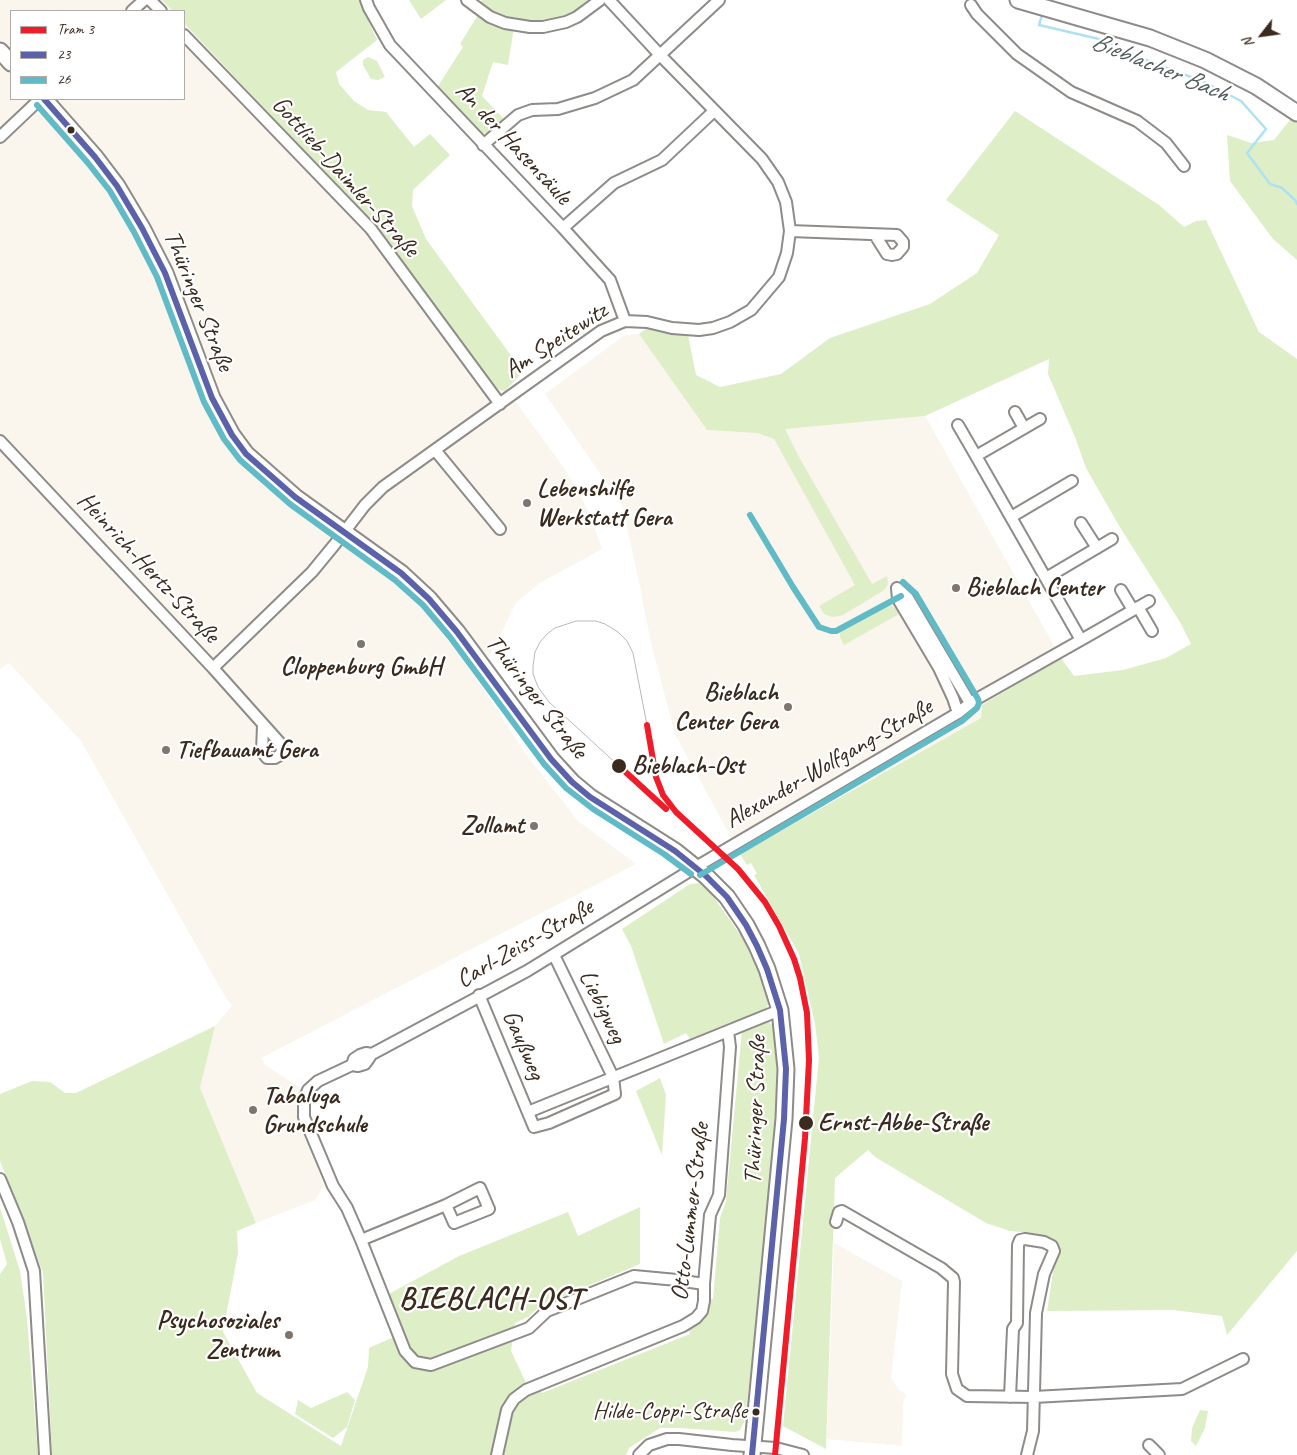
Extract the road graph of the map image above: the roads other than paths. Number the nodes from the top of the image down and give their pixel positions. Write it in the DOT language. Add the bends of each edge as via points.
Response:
graph roads {
  1 [pos="144,0"];
  2 [pos="150,0"];
  3 [pos="366,0"];
  4 [pos="467,0"];
  5 [pos="600,0"];
  6 [pos="609,0"];
  7 [pos="719,0"];
  8 [pos="1018,0"];
  9 [pos="969,2"];
  10 [pos="133,10"];
  11 [pos="160,10"];
  12 [pos="185,36"];
  13 [pos="0,39"];
  14 [pos="10,50"];
  15 [pos="0,51"];
  16 [pos="660,55"];
  17 [pos="10,62"];
  18 [pos="39,100"];
  19 [pos="45,100"];
  20 [pos="57,100"];
  21 [pos="714,111"];
  22 [pos="1297,113"];
  23 [pos="0,138"];
  24 [pos="483,145"];
  25 [pos="1184,166"];
  26 [pos="563,228"];
  27 [pos="790,231"];
  28 [pos="875,234"];
  29 [pos="625,321"];
  30 [pos="201,355"];
  31 [pos="500,404"];
  32 [pos="1015,412"];
  33 [pos="1040,419"];
  34 [pos="958,425"];
  35 [pos="1024,428"];
  36 [pos="0,441"];
  37 [pos="435,450"];
  38 [pos="976,456"];
  39 [pos="1072,481"];
  40 [pos="1011,517"];
  41 [pos="1081,522"];
  42 [pos="500,529"];
  43 [pos="344,533"];
  44 [pos="1112,539"];
  45 [pos="1096,548"];
  46 [pos="1046,578"];
  47 [pos="1121,590"];
  48 [pos="1149,601"];
  49 [pos="1136,609"];
  50 [pos="1152,630"];
  51 [pos="1081,640"];
  52 [pos="213,668"];
  53 [pos="970,703"];
  54 [pos="958,713"];
  55 [pos="263,725"];
  56 [pos="696,867"];
  57 [pos="554,955"];
  58 [pos="479,996"];
  59 [pos="780,1010"];
  60 [pos="728,1031"];
  61 [pos="613,1077"];
  62 [pos="528,1112"];
  63 [pos="0,1179"];
  64 [pos="446,1205"];
  65 [pos="836,1222"];
  66 [pos="361,1240"];
  67 [pos="704,1284"];
  68 [pos="1243,1359"];
  69 [pos="1010,1397"];
  70 [pos="1034,1397"];
  71 [pos="1149,1445"];
  72 [pos="753,1450"];
  73 [pos="45,1455"];
  74 [pos="497,1455"];
  75 [pos="639,1455"];
  76 [pos="803,1455"];
  77 [pos="1027,1455"];
  78 [pos="1159,1455"];
  1 -- 10 [label="street"];
  2 -- 11 [label="street"];
  3 -- 24 [label="street, An der Hasensäule" via="390,45"];
  4 -- 5 [label="street" via="490,17 505,23 536,27 566,22"];
  6 -- 16 [label="street, Am Speitewitz"];
  7 -- 16 [label="street"];
  8 -- 22 [label="main road" via="1150,38 1256,86"];
  9 -- 25 [label="street" via="1017,54 1071,92 1136,121 1166,143"];
  12 -- 31 [label="street, Gottlieb-Daimler-Straße" via="370,229"];
  13 -- 14 [label="main road"];
  15 -- 17 [label="main road"];
  16 -- 21 [label="street, Am Speitewitz"];
  16 -- 24 [label="street" via="632,80 596,98 558,109 532,110 518,115"];
  18 -- 23 [label="street"];
  19 -- 30 [label="main road, Thüringer Straße" via="95,157 130,208 165,273"];
  20 -- 30 [label="main road, Thüringer Straße" via="96,145 138,203 174,271"];
  21 -- 26 [label="street" via="662,160 614,183"];
  21 -- 27 [label="street, Am Speitewitz" via="762,159 778,182 786,202"];
  24 -- 26 [label="street, An der Hasensäule"];
  26 -- 29 [label="street, An der Hasensäule" via="610,280"];
  27 -- 28 [label="street"];
  27 -- 29 [label="street, Am Speitewitz" via="779,277 752,310 730,322 699,330"];
  29 -- 31 [label="street, Am Speitewitz" via="601,332"];
  30 -- 43 [label="main road, Thüringer Straße" via="229,412 269,475"];
  31 -- 37 [label="street, Am Speitewitz"];
  32 -- 35 [label="street"];
  33 -- 35 [label="street"];
  34 -- 38 [label="street"];
  35 -- 38 [label="street"];
  36 -- 52 [label="street, Heinrich-Hertz-Straße"];
  37 -- 42 [label="street"];
  37 -- 43 [label="street, Am Speitewitz" via="373,496"];
  38 -- 40 [label="street"];
  39 -- 40 [label="street"];
  40 -- 46 [label="street"];
  41 -- 45 [label="street"];
  43 -- 52 [label="street, Am Speitewitz" via="312,572"];
  43 -- 56 [label="main road, Thüringer Straße" via="400,573 429,599 572,782"];
  44 -- 45 [label="street"];
  45 -- 46 [label="street"];
  46 -- 51 [label="street"];
  47 -- 49 [label="street"];
  48 -- 49 [label="street, Alexander-Wolfgang-Straße"];
  49 -- 50 [label="street"];
  49 -- 51 [label="street, Alexander-Wolfgang-Straße"];
  51 -- 53 [label="street, Alexander-Wolfgang-Straße"];
  52 -- 55 [label="street, Heinrich-Hertz-Straße"];
  53 -- 54 [label="street, Alexander-Wolfgang-Straße"];
  53 -- 54 [label="street, Alexander-Wolfgang-Straße" via="908,598 897,588 898,599 939,668"];
  54 -- 56 [label="street, Alexander-Wolfgang-Straße"];
  56 -- 57 [label="street, Carl-Zeiss-Straße"];
  56 -- 59 [label="main road, Thüringer Straße" via="727,897 746,925 767,968"];
  57 -- 58 [label="street, Carl-Zeiss-Straße"];
  57 -- 61 [label="street, Liebigweg"];
  58 -- 62 [label="street, Gaußweg"];
  58 -- 66 [label="street, Carl-Zeiss-Straße" via="372,1054 360,1055 352,1065 318,1081 308,1090 304,1117 332,1186 347,1208"];
  59 -- 60 [label="street"];
  59 -- 72 [label="main road, Thüringer Straße" via="786,1069 784,1119"];
  60 -- 61 [label="street"];
  60 -- 67 [label="street, Otto-Lummer-Straße" via="730,1047 719,1195 710,1215"];
  61 -- 62 [label="street"];
  61 -- 62 [label="street" via="615,1094 549,1123 534,1127"];
  63 -- 73 [label="street" via="34,1271"];
  64 -- 66 [label="street"];
  65 -- 69 [label="street" via="842,1211 953,1278 952,1374 957,1388 967,1396"];
  66 -- 67 [label="street" via="405,1351 415,1362 431,1365 529,1328 547,1311 634,1276"];
  67 -- 74 [label="street, Otto-Lummer-Straße" via="702,1311 683,1326 526,1390 514,1399 507,1410"];
  68 -- 70 [label="street" via="1182,1389"];
  69 -- 70 [label="street"];
  69 -- 70 [label="street" via="1013,1329 1018,1323 1018,1245 1025,1239 1044,1242 1054,1251 1044,1274 1036,1313"];
  70 -- 77 [label="street" via="1033,1431"];
  71 -- 78 [label="street"];
  72 -- 75 [label="street" via="666,1439 649,1445"];
  72 -- 76 [label="street" via="783,1448"];
}
